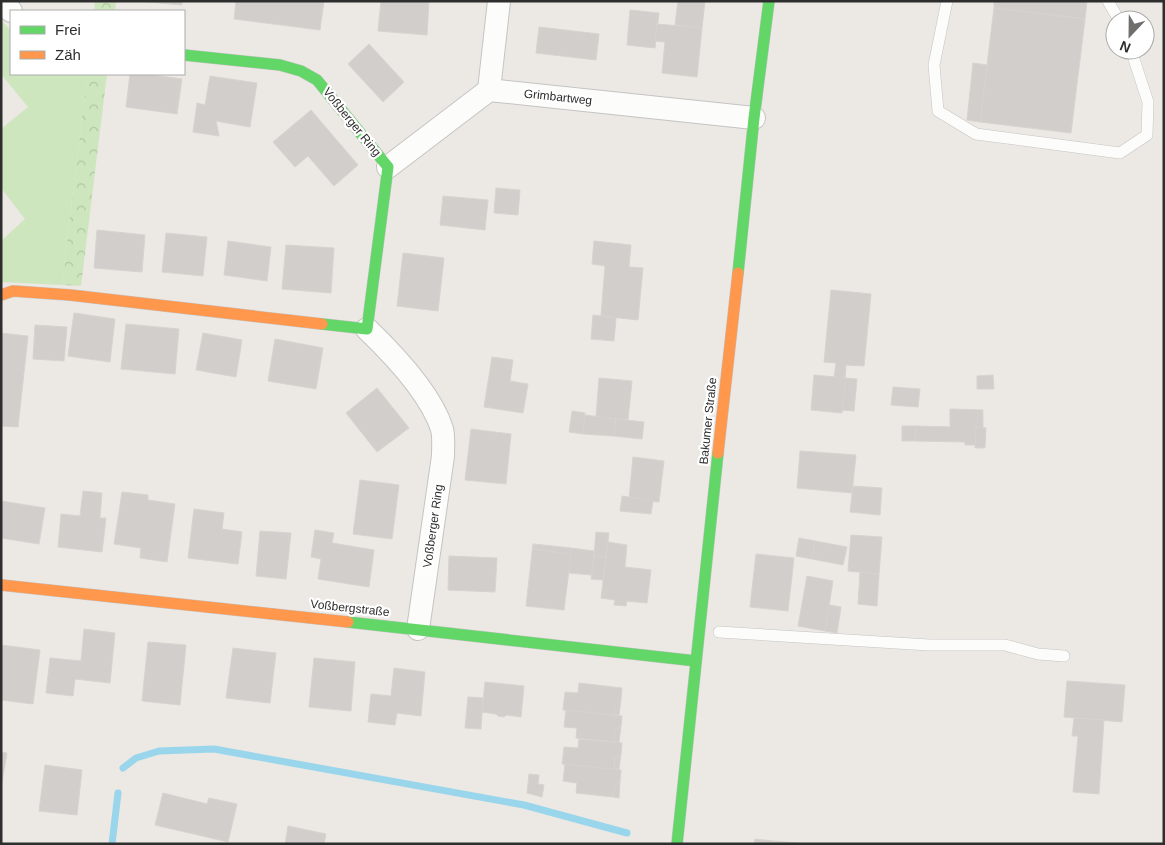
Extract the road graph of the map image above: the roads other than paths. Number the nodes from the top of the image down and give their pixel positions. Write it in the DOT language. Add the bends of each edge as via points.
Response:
graph roads {
  1 [pos="499,1"];
  2 [pos="769,1"];
  3 [pos="947,1"];
  4 [pos="185,55"];
  5 [pos="1134,60"];
  6 [pos="489,90"];
  7 [pos="754,118"];
  8 [pos="388,167"];
  9 [pos="1,295"];
  10 [pos="367,329"];
  11 [pos="1,585"];
  12 [pos="418,629"];
  13 [pos="718,632"];
  14 [pos="1064,656"];
  15 [pos="696,661"];
  16 [pos="677,844"];
  1 -- 6 [label="street"];
  2 -- 7 [label="street, Bakumer Straße"];
  3 -- 5 [label="lane" via="934,65 938,111 976,134 1120,153 1147,135 1148,102"];
  4 -- 8 [label="street, Voßberger Ring" via="280,65 301,71 317,80"];
  6 -- 7 [label="street, Grimbartweg"];
  6 -- 8 [label="street"];
  7 -- 15 [label="street, Bakumer Straße"];
  8 -- 10 [label="street, Voßberger Ring"];
  9 -- 10 [label="street" via="13,291 70,295"];
  10 -- 12 [label="street, Voßberger Ring" via="390,351 430,402 442,430 443,456"];
  11 -- 12 [label="street, Voßbergstraße"];
  12 -- 15 [label="street, Voßbergstraße"];
  13 -- 14 [label="lane" via="929,645 1005,645 1038,654"];
  15 -- 16 [label="street, Bakumer Straße"];
}
